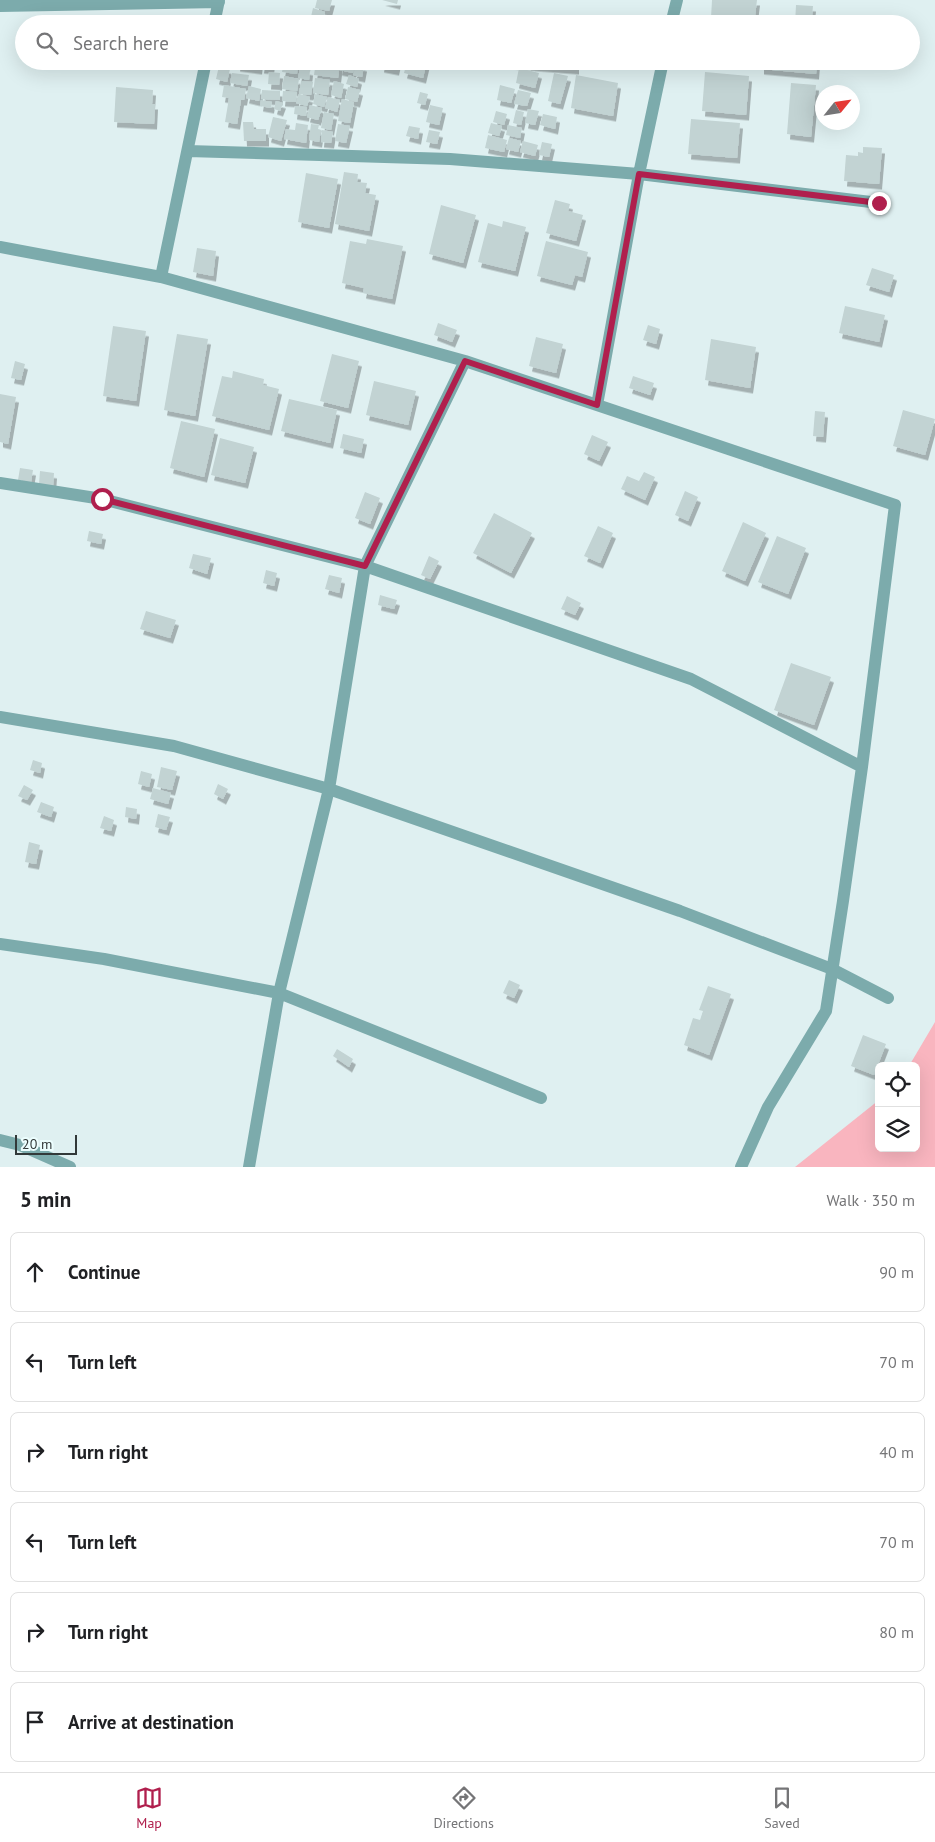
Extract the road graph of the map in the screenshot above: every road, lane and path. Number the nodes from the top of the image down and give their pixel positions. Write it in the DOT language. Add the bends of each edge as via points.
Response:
graph roads {
  1 [pos="677,0"];
  2 [pos="219,1"];
  3 [pos="0,6"];
  4 [pos="216,15"];
  5 [pos="673,15"];
  6 [pos="204,70"];
  7 [pos="661,70"];
  8 [pos="188,151"];
  9 [pos="639,174"];
  10 [pos="879,203"];
  11 [pos="0,247"];
  12 [pos="161,277"];
  13 [pos="465,361"];
  14 [pos="597,405"];
  15 [pos="0,483"];
  16 [pos="365,566"];
  17 [pos="0,717"];
  18 [pos="862,767"];
  19 [pos="329,789"];
  20 [pos="0,944"];
  21 [pos="832,969"];
  22 [pos="279,993"];
  23 [pos="888,998"];
  24 [pos="541,1098"];
  25 [pos="0,1140"];
  26 [pos="70,1167"];
  27 [pos="250,1167"];
  28 [pos="741,1167"];
  1 -- 5 [label="street"];
  2 -- 3 [label="street"];
  2 -- 4 [label="street"];
  6 -- 8 [label="street"];
  7 -- 9 [label="street"];
  8 -- 9 [label="street" via="450,159"];
  8 -- 12 [label="street"];
  9 -- 10 [label="street"];
  9 -- 14 [label="street"];
  11 -- 12 [label="street"];
  12 -- 13 [label="street"];
  13 -- 14 [label="street"];
  13 -- 16 [label="street"];
  14 -- 18 [label="street" via="895,505"];
  15 -- 16 [label="street" via="102,499"];
  16 -- 18 [label="street" via="691,679"];
  16 -- 19 [label="street"];
  17 -- 19 [label="street" via="174,746"];
  18 -- 21 [label="street"];
  19 -- 21 [label="street" via="680,911"];
  19 -- 22 [label="street"];
  20 -- 22 [label="street" via="104,959"];
  21 -- 23 [label="street"];
  21 -- 28 [label="street" via="826,1011 768,1107"];
  22 -- 24 [label="street"];
  22 -- 27 [label="street"];
  25 -- 26 [label="street" via="20,1145"];
}
